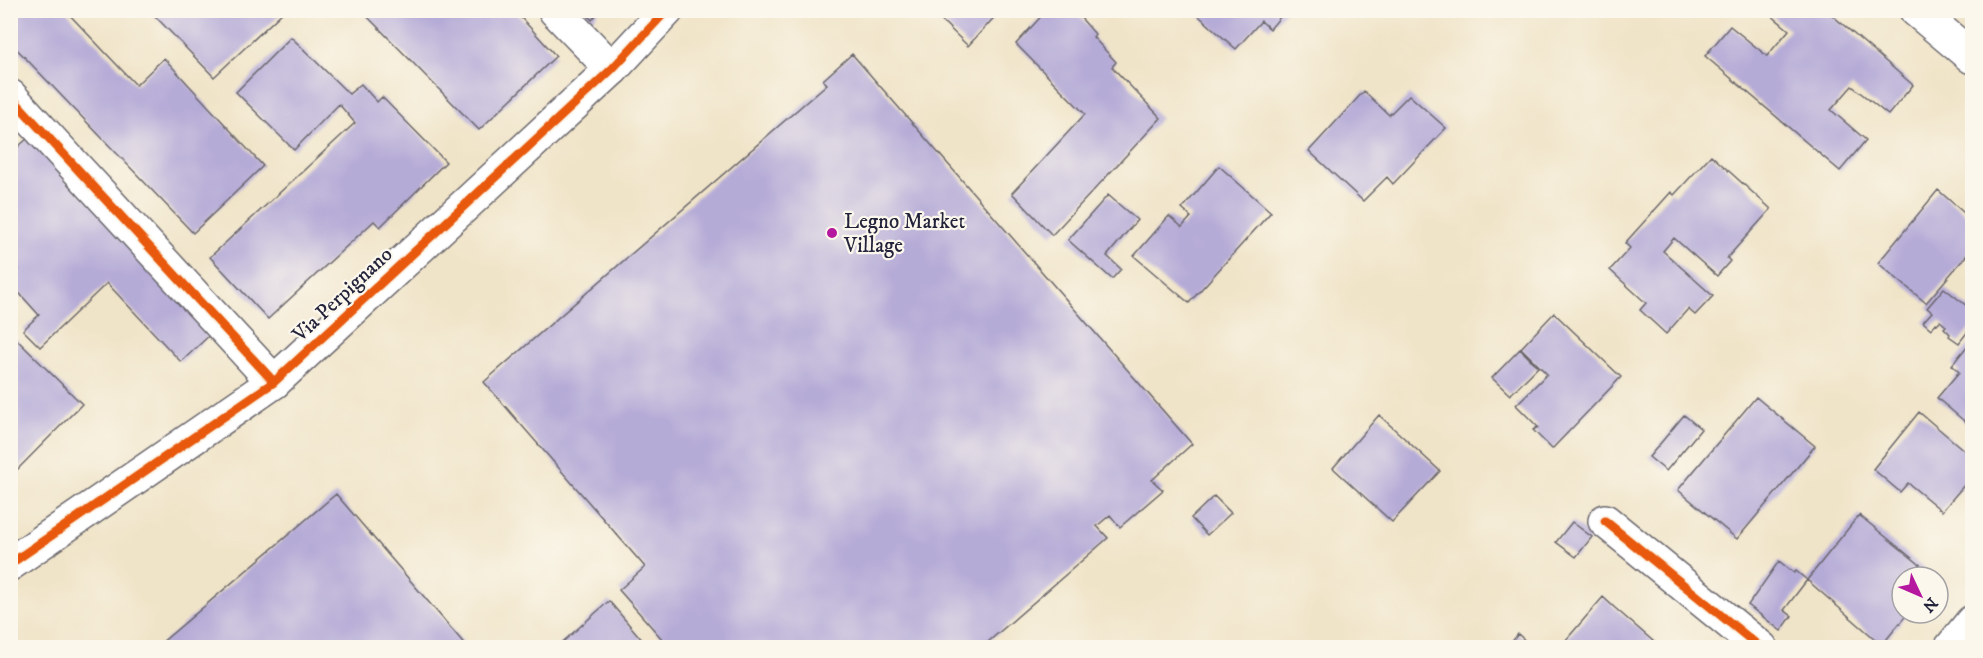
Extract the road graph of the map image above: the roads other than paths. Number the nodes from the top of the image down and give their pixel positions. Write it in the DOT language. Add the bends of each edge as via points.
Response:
graph roads {
  1 [pos="555,10"];
  2 [pos="667,10"];
  3 [pos="1916,10"];
  4 [pos="1972,57"];
  5 [pos="612,69"];
  6 [pos="10,96"];
  7 [pos="274,382"];
  8 [pos="1605,521"];
  9 [pos="10,564"];
  10 [pos="1972,621"];
  11 [pos="1761,648"];
  12 [pos="1951,648"];
  1 -- 5 [label="street"];
  2 -- 5 [label="street, Via Perpignano"];
  3 -- 4 [label="street"];
  5 -- 7 [label="street, Via Perpignano"];
  6 -- 7 [label="street"];
  7 -- 9 [label="street, Via Perpignano"];
  8 -- 11 [label="street"];
  10 -- 12 [label="street"];
}
